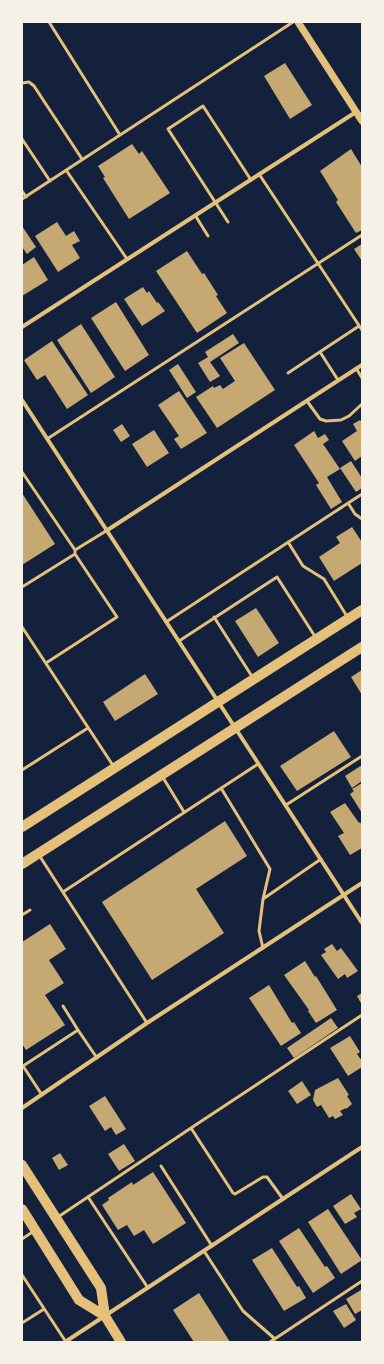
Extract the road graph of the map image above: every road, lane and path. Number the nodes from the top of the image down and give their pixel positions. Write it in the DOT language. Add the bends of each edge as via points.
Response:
graph roads {
  1 [pos="49,22"];
  2 [pos="293,22"];
  3 [pos="298,22"];
  4 [pos="22,83"];
  5 [pos="360,116"];
  6 [pos="120,135"];
  7 [pos="22,139"];
  8 [pos="82,159"];
  9 [pos="66,170"];
  10 [pos="259,174"];
  11 [pos="251,180"];
  12 [pos="50,181"];
  13 [pos="22,190"];
  14 [pos="26,196"];
  15 [pos="22,199"];
  16 [pos="215,202"];
  17 [pos="195,215"];
  18 [pos="228,222"];
  19 [pos="362,235"];
  20 [pos="208,236"];
  21 [pos="127,259"];
  22 [pos="318,263"];
  23 [pos="360,326"];
  24 [pos="22,327"];
  25 [pos="362,330"];
  26 [pos="320,352"];
  27 [pos="362,365"];
  28 [pos="356,368"];
  29 [pos="288,373"];
  30 [pos="362,378"];
  31 [pos="338,380"];
  32 [pos="22,400"];
  33 [pos="307,401"];
  34 [pos="362,404"];
  35 [pos="47,439"];
  36 [pos="22,472"];
  37 [pos="362,494"];
  38 [pos="348,503"];
  39 [pos="362,519"];
  40 [pos="106,531"];
  41 [pos="288,542"];
  42 [pos="75,552"];
  43 [pos="22,587"];
  44 [pos="362,610"];
  45 [pos="214,617"];
  46 [pos="349,619"];
  47 [pos="166,622"];
  48 [pos="22,627"];
  49 [pos="317,640"];
  50 [pos="179,642"];
  51 [pos="362,648"];
  52 [pos="46,663"];
  53 [pos="254,680"];
  54 [pos="218,703"];
  55 [pos="88,728"];
  56 [pos="236,728"];
  57 [pos="362,756"];
  58 [pos="258,764"];
  59 [pos="115,768"];
  60 [pos="22,770"];
  61 [pos="161,776"];
  62 [pos="221,788"];
  63 [pos="286,805"];
  64 [pos="184,812"];
  65 [pos="22,827"];
  66 [pos="38,854"];
  67 [pos="321,859"];
  68 [pos="22,864"];
  69 [pos="362,883"];
  70 [pos="63,892"];
  71 [pos="344,895"];
  72 [pos="263,899"];
  73 [pos="30,910"];
  74 [pos="22,915"];
  75 [pos="362,923"];
  76 [pos="263,948"];
  77 [pos="63,1006"];
  78 [pos="362,1015"];
  79 [pos="147,1023"];
  80 [pos="78,1030"];
  81 [pos="97,1058"];
  82 [pos="23,1065"];
  83 [pos="42,1095"];
  84 [pos="22,1108"];
  85 [pos="190,1128"];
  86 [pos="362,1147"];
  87 [pos="22,1165"];
  88 [pos="161,1166"];
  89 [pos="88,1198"];
  90 [pos="283,1199"];
  91 [pos="22,1209"];
  92 [pos="56,1218"];
  93 [pos="36,1230"];
  94 [pos="22,1239"];
  95 [pos="212,1246"];
  96 [pos="204,1251"];
  97 [pos="22,1275"];
  98 [pos="362,1281"];
  99 [pos="148,1288"];
  100 [pos="44,1309"];
  101 [pos="105,1316"];
  102 [pos="22,1323"];
  103 [pos="275,1339"];
  104 [pos="66,1342"];
  105 [pos="121,1342"];
  106 [pos="270,1342"];
  1 -- 6 [label="lane"];
  2 -- 6 [label="lane"];
  3 -- 5 [label="street"];
  4 -- 8 [label="lane" via="29,82 34,86"];
  5 -- 10 [label="street"];
  6 -- 8 [label="lane"];
  7 -- 12 [label="lane"];
  8 -- 9 [label="lane"];
  9 -- 12 [label="lane"];
  9 -- 21 [label="lane"];
  10 -- 11 [label="street"];
  10 -- 22 [label="lane"];
  11 -- 16 [label="street"];
  11 -- 16 [label="lane" via="203,106 168,129"];
  12 -- 14 [label="lane"];
  13 -- 14 [label="lane"];
  14 -- 15 [label="lane"];
  16 -- 17 [label="street"];
  16 -- 18 [label="lane"];
  17 -- 20 [label="lane"];
  17 -- 21 [label="street"];
  19 -- 22 [label="lane"];
  21 -- 24 [label="street"];
  22 -- 23 [label="lane"];
  22 -- 35 [label="lane"];
  23 -- 25 [label="lane"];
  23 -- 26 [label="lane"];
  26 -- 29 [label="lane"];
  26 -- 31 [label="lane"];
  27 -- 28 [label="street"];
  28 -- 30 [label="lane"];
  28 -- 31 [label="street"];
  31 -- 33 [label="street"];
  32 -- 35 [label="street"];
  33 -- 34 [label="lane" via="320,419 326,421 341,420"];
  33 -- 40 [label="street"];
  35 -- 40 [label="street"];
  36 -- 42 [label="lane"];
  37 -- 38 [label="lane"];
  38 -- 39 [label="lane"];
  38 -- 41 [label="lane"];
  40 -- 42 [label="lane"];
  40 -- 47 [label="street"];
  41 -- 46 [label="lane" via="303,566 324,579"];
  41 -- 47 [label="lane"];
  42 -- 43 [label="lane"];
  42 -- 52 [label="lane" via="117,618"];
  44 -- 46 [label="main road"];
  45 -- 49 [label="lane" via="277,576"];
  45 -- 50 [label="lane"];
  45 -- 53 [label="lane"];
  46 -- 49 [label="main road"];
  47 -- 50 [label="street"];
  48 -- 52 [label="lane"];
  49 -- 53 [label="main road"];
  50 -- 54 [label="street"];
  51 -- 56 [label="main road"];
  52 -- 55 [label="lane"];
  53 -- 54 [label="main road"];
  54 -- 56 [label="street"];
  54 -- 59 [label="main road"];
  55 -- 59 [label="lane"];
  55 -- 60 [label="lane"];
  56 -- 58 [label="street"];
  56 -- 61 [label="main road"];
  57 -- 63 [label="lane"];
  58 -- 62 [label="lane"];
  58 -- 63 [label="street"];
  59 -- 65 [label="main road"];
  61 -- 64 [label="lane"];
  61 -- 66 [label="main road"];
  62 -- 64 [label="lane"];
  62 -- 72 [label="lane" via="270,869"];
  63 -- 67 [label="street"];
  64 -- 70 [label="lane"];
  66 -- 68 [label="main road"];
  66 -- 70 [label="lane"];
  67 -- 71 [label="street"];
  67 -- 72 [label="lane"];
  69 -- 71 [label="street"];
  70 -- 79 [label="lane"];
  71 -- 75 [label="street"];
  71 -- 76 [label="street"];
  72 -- 76 [label="lane" via="259,931"];
  73 -- 74 [label="lane"];
  76 -- 79 [label="street"];
  77 -- 80 [label="lane"];
  78 -- 85 [label="lane"];
  79 -- 81 [label="street"];
  80 -- 81 [label="lane"];
  80 -- 82 [label="lane"];
  81 -- 83 [label="street"];
  82 -- 83 [label="lane"];
  83 -- 84 [label="street"];
  85 -- 89 [label="lane"];
  85 -- 90 [label="lane" via="233,1193 263,1176 267,1177"];
  86 -- 90 [label="street"];
  87 -- 92 [label="main road"];
  88 -- 95 [label="lane"];
  89 -- 92 [label="lane"];
  89 -- 99 [label="lane"];
  90 -- 95 [label="street"];
  91 -- 93 [label="main road"];
  92 -- 101 [label="main road" via="101,1288"];
  93 -- 94 [label="lane"];
  93 -- 101 [label="main road" via="79,1300"];
  95 -- 96 [label="street"];
  96 -- 99 [label="street"];
  96 -- 103 [label="lane" via="243,1311"];
  97 -- 100 [label="lane"];
  98 -- 103 [label="lane"];
  99 -- 101 [label="street"];
  100 -- 102 [label="lane"];
  100 -- 104 [label="lane"];
  101 -- 104 [label="street"];
  101 -- 105 [label="main road"];
  103 -- 106 [label="lane"];
}
